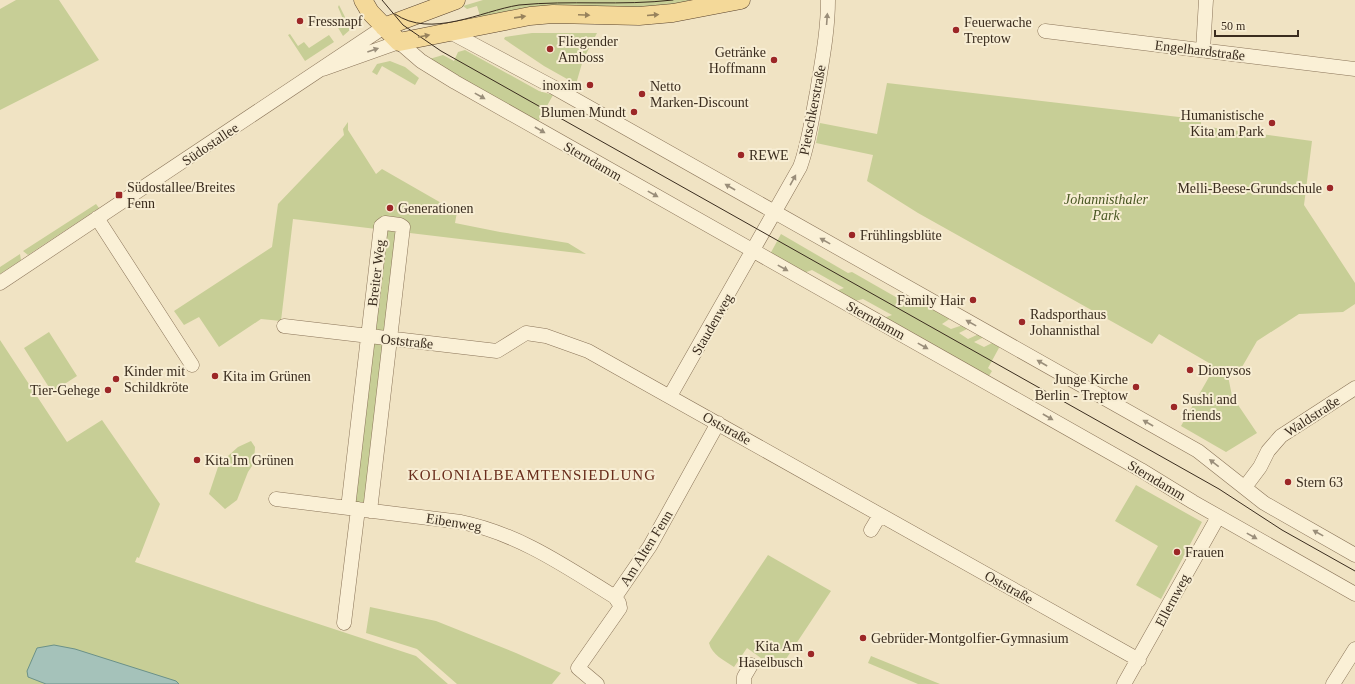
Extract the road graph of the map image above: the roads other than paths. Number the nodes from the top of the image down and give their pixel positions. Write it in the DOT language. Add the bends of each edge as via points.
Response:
graph roads {
  1 [pos="363,0"];
  2 [pos="456,0"];
  3 [pos="740,0"];
  4 [pos="828,0"];
  5 [pos="1206,0"];
  6 [pos="416,6"];
  7 [pos="384,27"];
  8 [pos="1045,31"];
  9 [pos="450,32"];
  10 [pos="399,42"];
  11 [pos="1203,50"];
  12 [pos="323,69"];
  13 [pos="1355,69"];
  14 [pos="775,213"];
  15 [pos="97,218"];
  16 [pos="754,251"];
  17 [pos="0,283"];
  18 [pos="284,326"];
  19 [pos="368,337"];
  20 [pos="390,340"];
  21 [pos="192,365"];
  22 [pos="1355,388"];
  23 [pos="670,396"];
  24 [pos="718,423"];
  25 [pos="1245,487"];
  26 [pos="276,500"];
  27 [pos="359,509"];
  28 [pos="880,515"];
  29 [pos="1218,516"];
  30 [pos="872,530"];
  31 [pos="1355,554"];
  32 [pos="1355,594"];
  33 [pos="615,597"];
  34 [pos="344,623"];
  35 [pos="1355,650"];
  36 [pos="1139,660"];
  37 [pos="752,665"];
  38 [pos="597,684"];
  39 [pos="744,684"];
  40 [pos="1124,684"];
  41 [pos="1333,684"];
  1 -- 7 [label="main road, Sterndamm"];
  2 -- 6 [label="main road"];
  9 -- 3 [label="main road, one-way" via="514,18 553,14 614,16 673,13"];
  14 -- 4 [label="street, Pietschkerstraße, one-way" via="804,157 826,37"];
  5 -- 11 [label="street"];
  6 -- 7 [label="main road"];
  6 -- 9 [label="main road"];
  7 -- 10 [label="main road, Sterndamm"];
  7 -- 12 [label="street, Südostallee"];
  8 -- 11 [label="street, Engelhardstraße"];
  10 -- 9 [label="main road, one-way"];
  14 -- 9 [label="street, one-way" via="554,87"];
  12 -- 10 [label="street, Südostallee, one-way"];
  10 -- 16 [label="street, Sterndamm, one-way" via="441,74"];
  11 -- 13 [label="street, Engelhardstraße"];
  12 -- 15 [label="street, Südostallee"];
  14 -- 16 [label="street, Pietschkerstraße"];
  25 -- 14 [label="street, one-way" via="1198,452"];
  15 -- 17 [label="street, Südostallee"];
  15 -- 21 [label="street"];
  16 -- 23 [label="street, Staudenweg"];
  16 -- 29 [label="street, Sterndamm, one-way" via="1152,476"];
  18 -- 19 [label="street, Oststraße"];
  19 -- 20 [label="street, Oststraße"];
  19 -- 20 [label="street, Breiter Weg" via="381,226 385,223 400,225 403,227"];
  19 -- 27 [label="street, Breiter Weg"];
  20 -- 23 [label="street, Oststraße" via="497,351 526,333 546,336 588,351"];
  20 -- 27 [label="street, Breiter Weg"];
  22 -- 25 [label="street, Waldstraße" via="1281,436"];
  23 -- 24 [label="street, Oststraße"];
  24 -- 28 [label="street, Oststraße"];
  24 -- 33 [label="street, Am Alten Fenn" via="650,546"];
  31 -- 25 [label="street, one-way" via="1264,503"];
  26 -- 27 [label="street, Eibenweg"];
  27 -- 33 [label="street, Eibenweg" via="461,522 507,534 539,550"];
  27 -- 34 [label="street, Breiter Weg"];
  28 -- 30 [label="street"];
  28 -- 36 [label="street, Oststraße"];
  29 -- 32 [label="street, Sterndamm, one-way"];
  29 -- 36 [label="street, Ellernweg"];
  33 -- 38 [label="street, Am Alten Fenn" via="620,608 578,668"];
  35 -- 41 [label="street"];
  36 -- 40 [label="street, Ellernweg"];
  37 -- 39 [label="street" via="744,678"];
}
